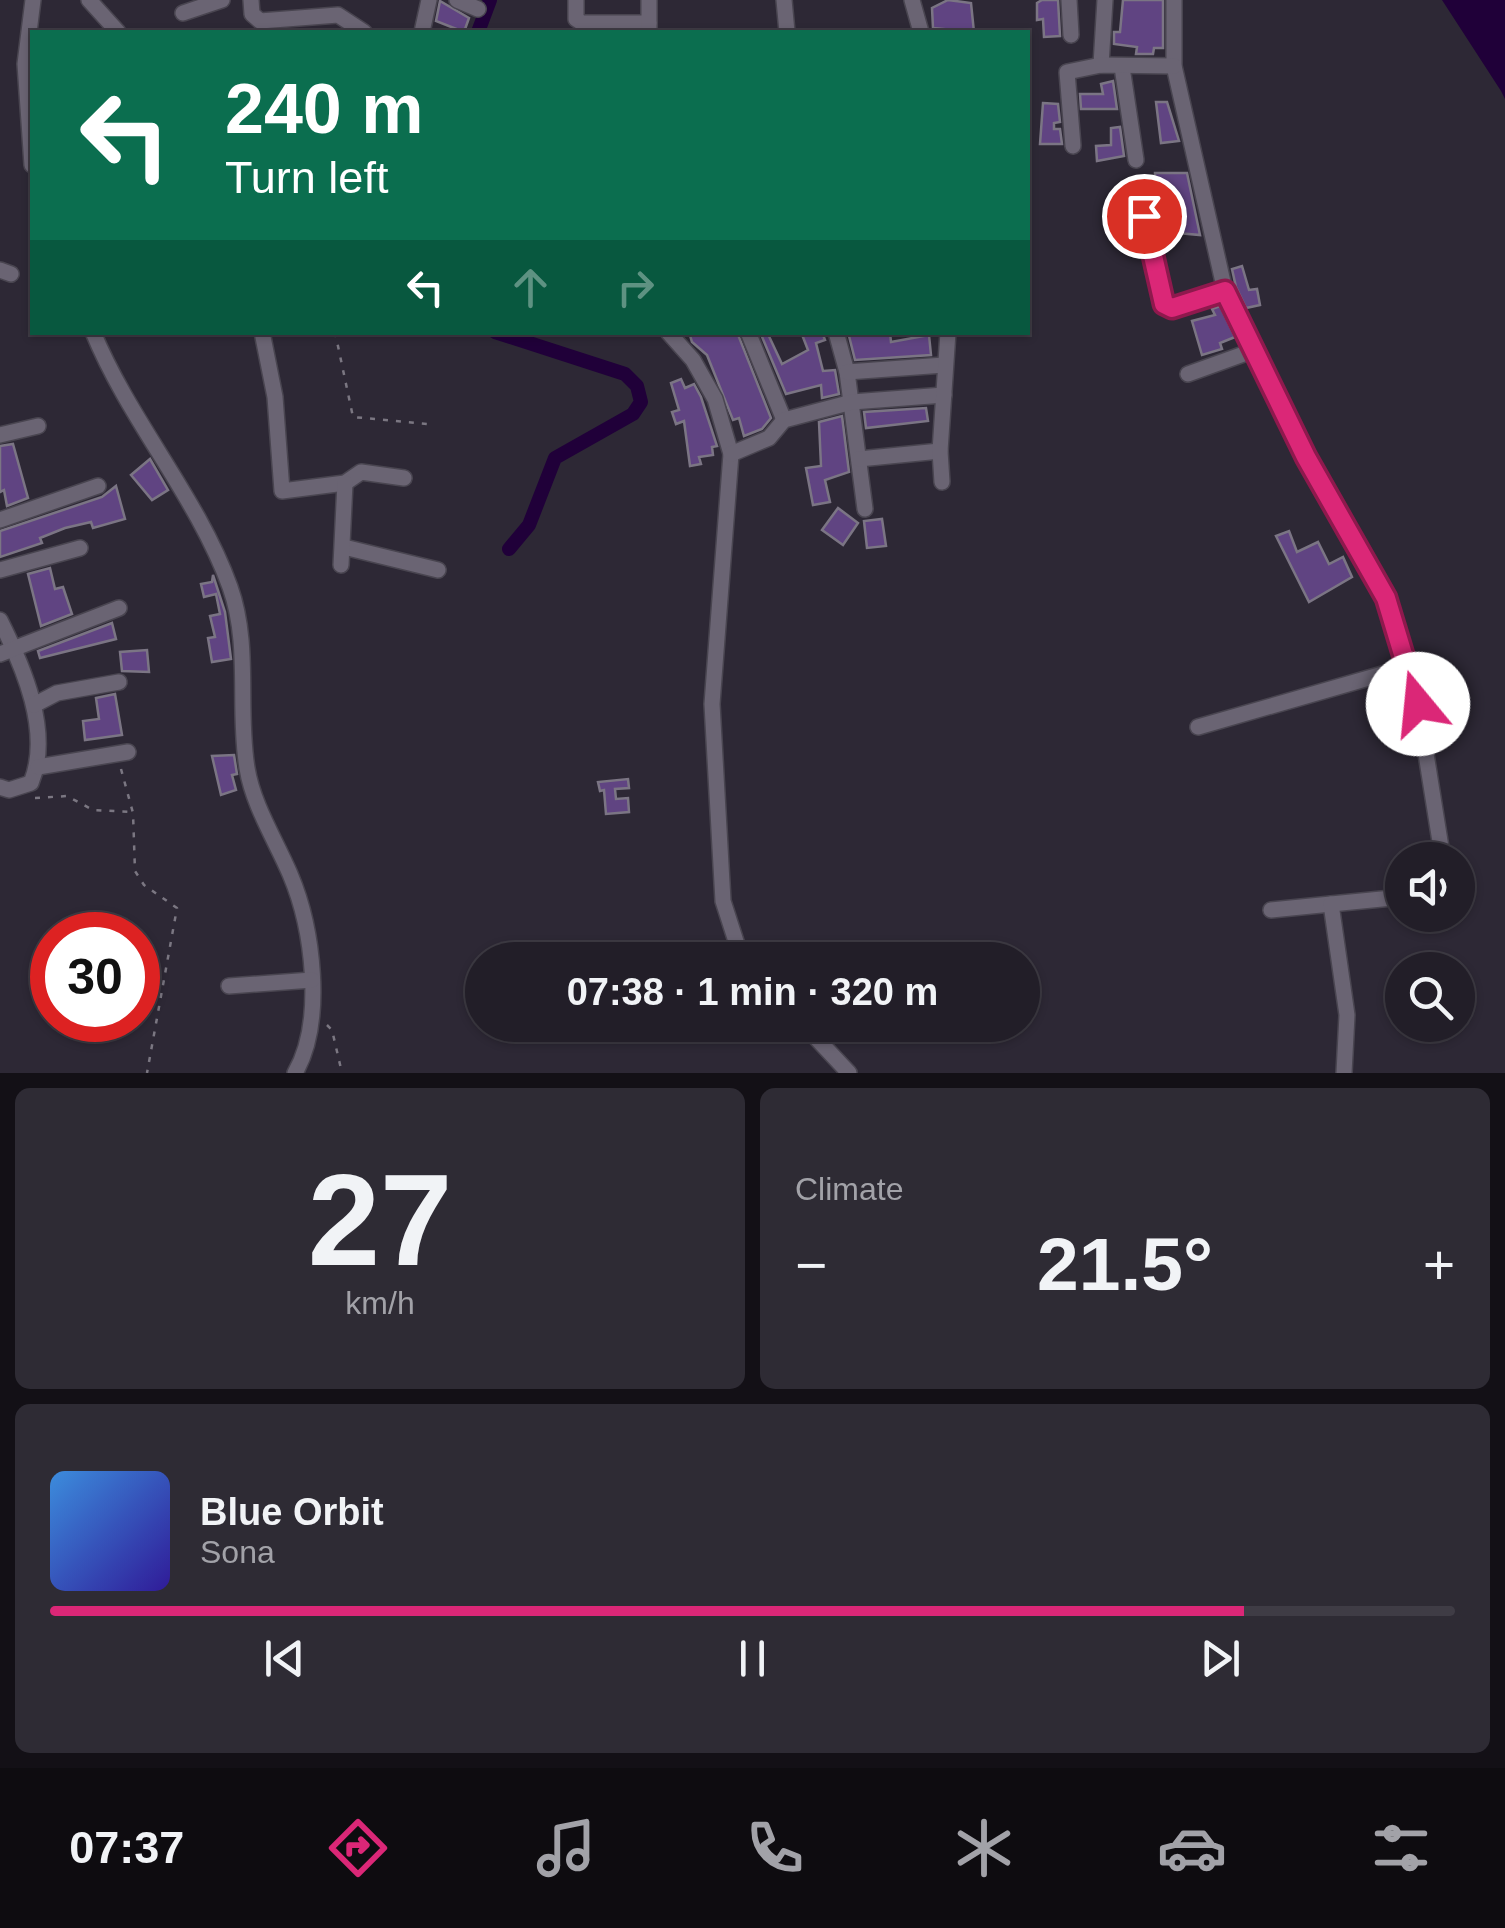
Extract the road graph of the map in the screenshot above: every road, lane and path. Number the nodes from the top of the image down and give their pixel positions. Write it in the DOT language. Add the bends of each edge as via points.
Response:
graph roads {
  1 [pos="33,0"];
  2 [pos="90,0"];
  3 [pos="222,0"];
  4 [pos="251,0"];
  5 [pos="430,0"];
  6 [pos="457,0"];
  7 [pos="576,0"];
  8 [pos="649,0"];
  9 [pos="784,0"];
  10 [pos="912,0"];
  11 [pos="1070,0"];
  12 [pos="1105,0"];
  13 [pos="1174,0"];
  14 [pos="478,8"];
  15 [pos="183,13"];
  16 [pos="648,28"];
  17 [pos="116,30"];
  18 [pos="361,30"];
  19 [pos="422,30"];
  20 [pos="787,30"];
  21 [pos="920,30"];
  22 [pos="1071,36"];
  23 [pos="1101,64"];
  24 [pos="1174,66"];
  25 [pos="1122,67"];
  26 [pos="30,137"];
  27 [pos="1073,146"];
  28 [pos="1136,160"];
  29 [pos="1144,216"];
  30 [pos="1225,291"];
  31 [pos="94,335"];
  32 [pos="263,335"];
  33 [pos="336,335"];
  34 [pos="671,335"];
  35 [pos="749,335"];
  36 [pos="837,335"];
  37 [pos="948,335"];
  38 [pos="1252,351"];
  39 [pos="944,366"];
  40 [pos="847,372"];
  41 [pos="1188,374"];
  42 [pos="944,395"];
  43 [pos="852,402"];
  44 [pos="784,420"];
  45 [pos="428,424"];
  46 [pos="38,426"];
  47 [pos="0,435"];
  48 [pos="940,451"];
  49 [pos="732,454"];
  50 [pos="860,459"];
  51 [pos="404,478"];
  52 [pos="942,482"];
  53 [pos="345,483"];
  54 [pos="98,486"];
  55 [pos="866,509"];
  56 [pos="0,520"];
  57 [pos="344,547"];
  58 [pos="80,548"];
  59 [pos="341,565"];
  60 [pos="0,570"];
  61 [pos="438,570"];
  62 [pos="119,608"];
  63 [pos="0,620"];
  64 [pos="7,651"];
  65 [pos="1407,667"];
  66 [pos="118,682"];
  67 [pos="34,705"];
  68 [pos="1198,727"];
  69 [pos="120,753"];
  70 [pos="38,767"];
  71 [pos="25,785"];
  72 [pos="0,787"];
  73 [pos="133,812"];
  74 [pos="1440,842"];
  75 [pos="1385,899"];
  76 [pos="1331,904"];
  77 [pos="1271,910"];
  78 [pos="736,942"];
  79 [pos="312,980"];
  80 [pos="230,986"];
  81 [pos="314,1015"];
  82 [pos="820,1042"];
  83 [pos="147,1073"];
  84 [pos="295,1073"];
  85 [pos="342,1073"];
  86 [pos="849,1073"];
  87 [pos="1344,1073"];
  1 -- 26 [label="street" via="25,64"];
  2 -- 17 [label="street"];
  3 -- 15 [label="street"];
  4 -- 18 [label="street" via="260,21 338,15"];
  5 -- 19 [label="street"];
  6 -- 14 [label="street"];
  7 -- 16 [label="street" via="582,23"];
  8 -- 16 [label="street"];
  9 -- 20 [label="street"];
  10 -- 21 [label="street"];
  11 -- 22 [label="street"];
  12 -- 23 [label="street"];
  13 -- 24 [label="street"];
  23 -- 25 [label="street"];
  23 -- 27 [label="street" via="1065,75"];
  24 -- 25 [label="street"];
  24 -- 30 [label="street"];
  25 -- 28 [label="street"];
  29 -- 30 [label="street" via="1164,304 1172,308"];
  30 -- 38 [label="street"];
  31 -- 79 [label="street" via="229,585 241,621 248,775 292,878"];
  32 -- 53 [label="street" via="282,491"];
  33 -- 45 [label="path" via="353,417"];
  34 -- 49 [label="street" via="715,400"];
  35 -- 44 [label="street"];
  36 -- 40 [label="street"];
  37 -- 39 [label="street"];
  38 -- 41 [label="street"];
  38 -- 65 [label="street" via="1386,598"];
  39 -- 40 [label="street"];
  39 -- 42 [label="street"];
  40 -- 43 [label="street"];
  42 -- 43 [label="street"];
  42 -- 48 [label="street"];
  43 -- 44 [label="street"];
  43 -- 50 [label="street"];
  44 -- 49 [label="street" via="769,438"];
  46 -- 47 [label="street"];
  48 -- 50 [label="street"];
  48 -- 52 [label="street"];
  49 -- 78 [label="street" via="712,704 723,900"];
  50 -- 55 [label="street"];
  51 -- 53 [label="street" via="361,472"];
  53 -- 57 [label="street"];
  54 -- 56 [label="street"];
  57 -- 59 [label="street"];
  57 -- 61 [label="street"];
  58 -- 60 [label="street"];
  62 -- 64 [label="street"];
  63 -- 64 [label="street"];
  64 -- 67 [label="street"];
  65 -- 68 [label="street"];
  65 -- 74 [label="street"];
  66 -- 67 [label="street" via="57,693"];
  67 -- 70 [label="street"];
  69 -- 70 [label="street"];
  69 -- 73 [label="path"];
  70 -- 71 [label="street"];
  71 -- 72 [label="street"];
  71 -- 73 [label="path" via="36,799 66,796 93,810"];
  73 -- 83 [label="path" via="135,871 177,908"];
  75 -- 76 [label="street"];
  76 -- 77 [label="street"];
  76 -- 87 [label="street" via="1347,1015"];
  79 -- 80 [label="street"];
  79 -- 81 [label="street"];
  81 -- 84 [label="street"];
  81 -- 85 [label="path" via="332,1030"];
  82 -- 86 [label="street"];
}
